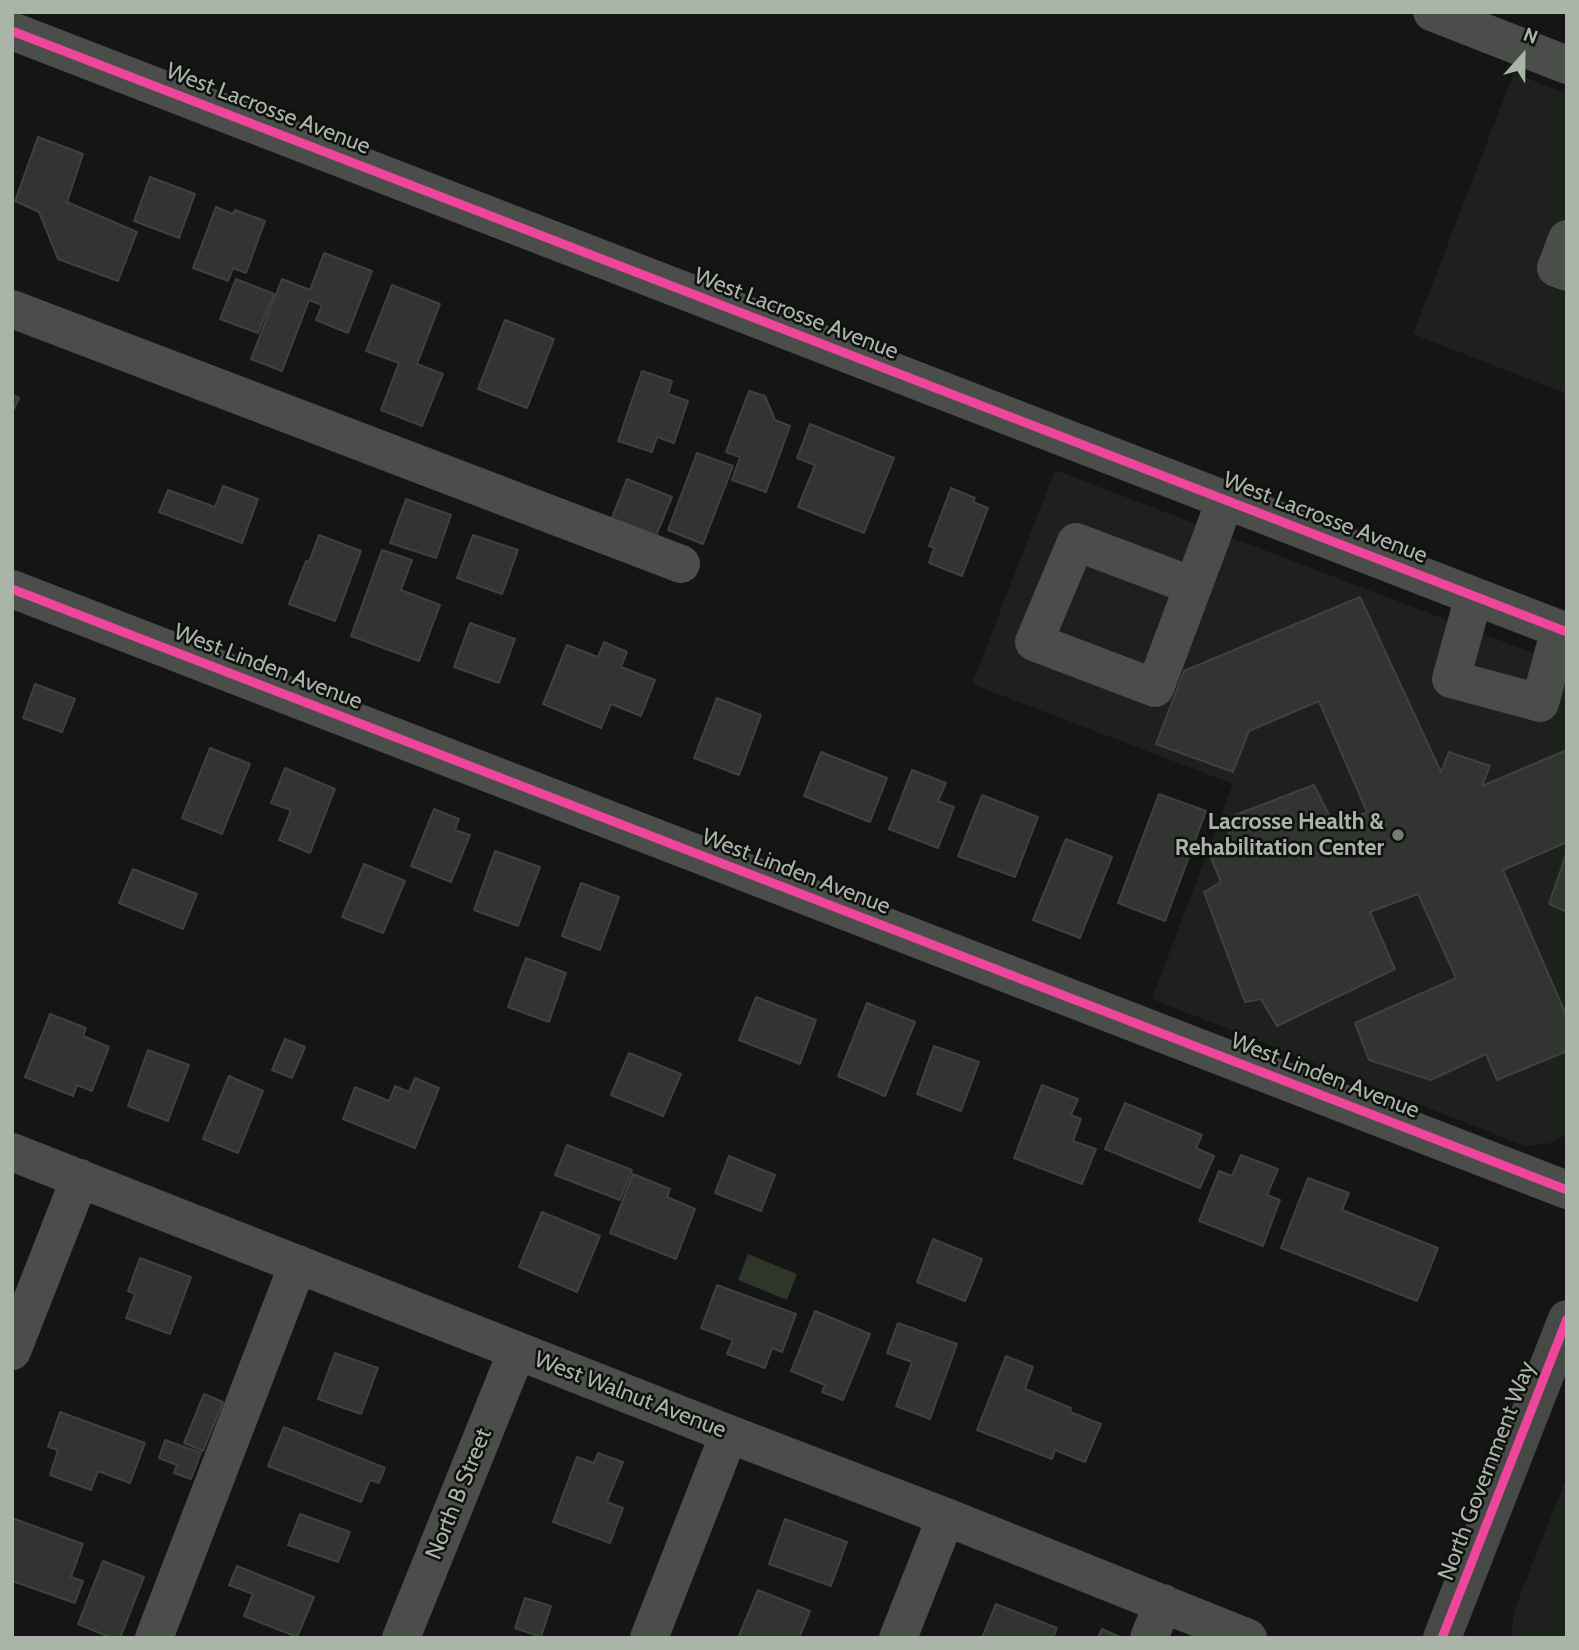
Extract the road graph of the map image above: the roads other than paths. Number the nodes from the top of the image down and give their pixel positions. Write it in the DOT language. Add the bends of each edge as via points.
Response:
graph roads {
  1 [pos="1432,12"];
  2 [pos="12,31"];
  3 [pos="1567,65"];
  4 [pos="1567,239"];
  5 [pos="1567,272"];
  6 [pos="12,309"];
  7 [pos="1225,500"];
  8 [pos="681,564"];
  9 [pos="1193,586"];
  10 [pos="12,589"];
  11 [pos="1474,596"];
  12 [pos="1563,631"];
  13 [pos="12,1152"];
  14 [pos="80,1178"];
  15 [pos="1567,1190"];
  16 [pos="298,1264"];
  17 [pos="1567,1319"];
  18 [pos="12,1351"];
  19 [pos="517,1351"];
  20 [pos="729,1434"];
  21 [pos="946,1517"];
  22 [pos="1156,1620"];
  23 [pos="154,1638"];
  24 [pos="401,1638"];
  25 [pos="649,1638"];
  26 [pos="898,1638"];
  27 [pos="1248,1638"];
  28 [pos="1443,1638"];
  1 -- 3 [label="street"];
  2 -- 7 [label="street, West Lacrosse Avenue"];
  4 -- 5 [label="street" via="1556,268"];
  6 -- 8 [label="street"];
  7 -- 9 [label="street"];
  7 -- 11 [label="street, West Lacrosse Avenue"];
  10 -- 15 [label="street, West Linden Avenue"];
  11 -- 12 [label="street, West Lacrosse Avenue"];
  11 -- 12 [label="street" via="1451,679 1540,703"];
  13 -- 14 [label="street, West Walnut Avenue"];
  14 -- 16 [label="street, West Walnut Avenue"];
  14 -- 18 [label="street"];
  16 -- 19 [label="street, West Walnut Avenue"];
  16 -- 23 [label="street"];
  17 -- 28 [label="main road, North Government Way"];
  19 -- 20 [label="street, West Walnut Avenue"];
  19 -- 24 [label="street, North B Street"];
  20 -- 21 [label="street, West Walnut Avenue"];
  20 -- 25 [label="street"];
  21 -- 22 [label="street, West Walnut Avenue"];
  21 -- 26 [label="street"];
  22 -- 27 [label="street, West Walnut Avenue"];
}
